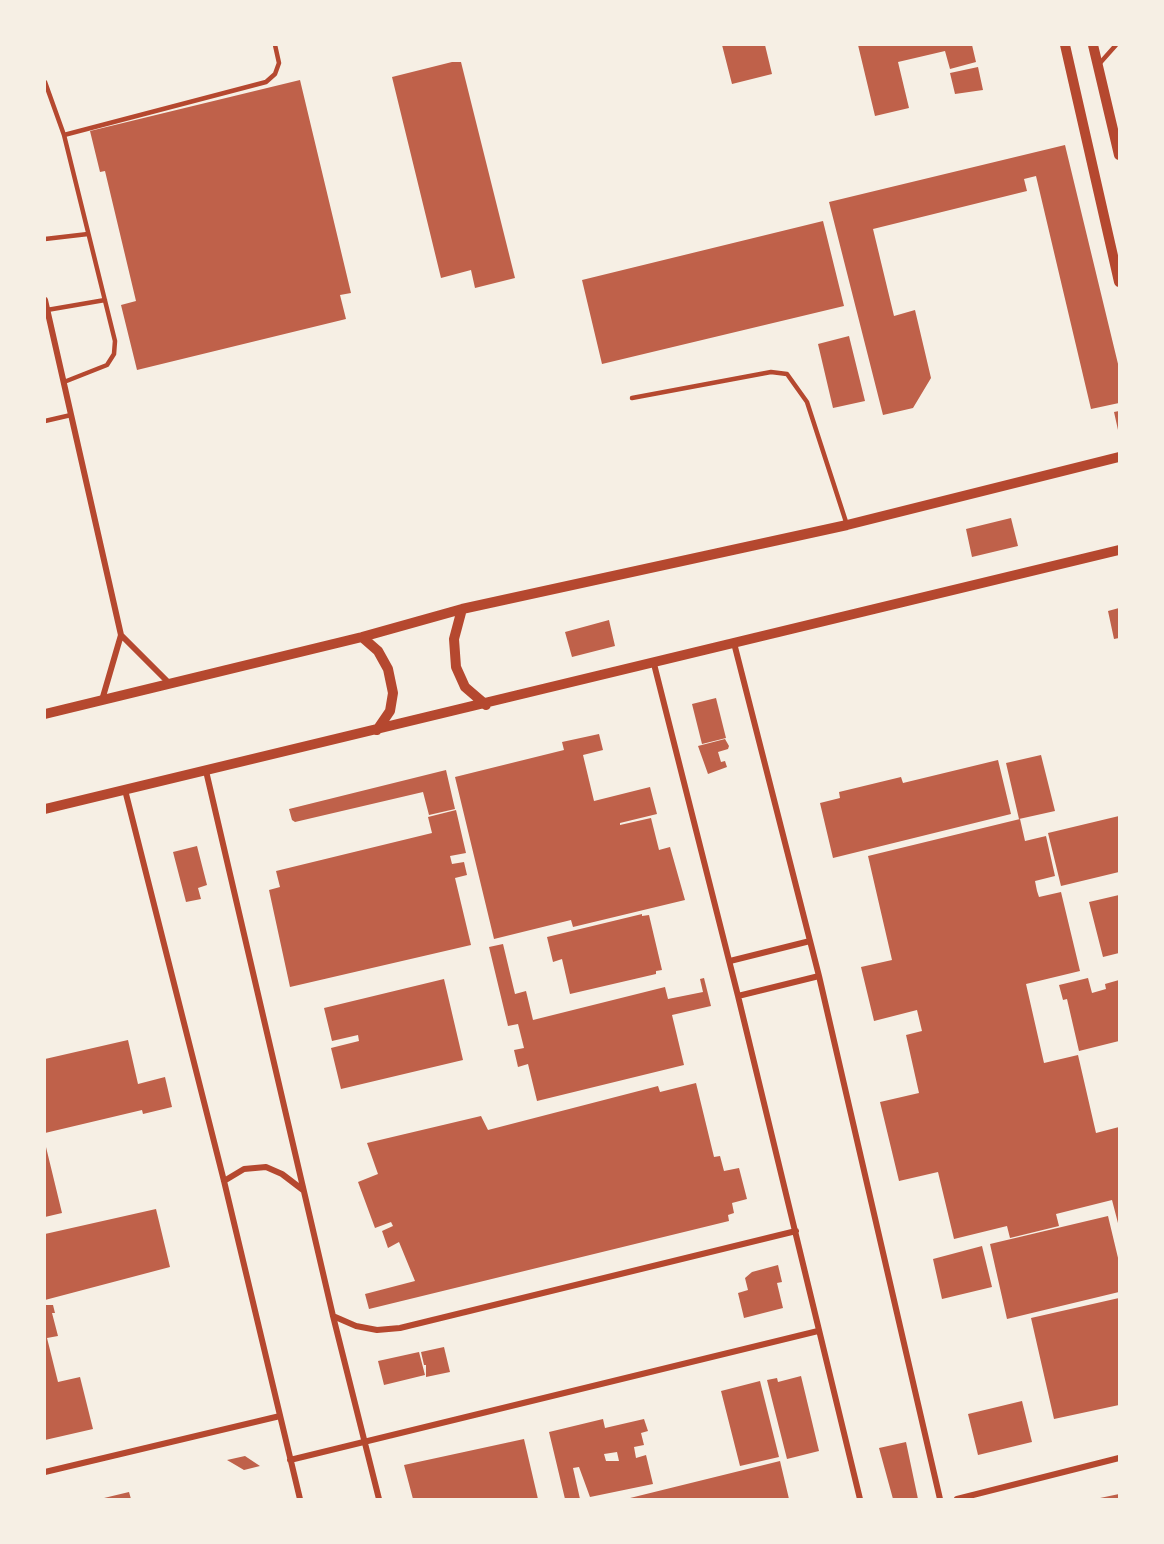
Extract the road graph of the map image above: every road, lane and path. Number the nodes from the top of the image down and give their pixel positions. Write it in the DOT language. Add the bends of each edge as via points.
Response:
graph roads {
  1 [pos="275,45"];
  2 [pos="1065,45"];
  3 [pos="1093,45"];
  4 [pos="1116,45"];
  5 [pos="1098,65"];
  6 [pos="45,82"];
  7 [pos="64,135"];
  8 [pos="1119,155"];
  9 [pos="88,234"];
  10 [pos="45,239"];
  11 [pos="1119,282"];
  12 [pos="45,300"];
  13 [pos="105,300"];
  14 [pos="47,310"];
  15 [pos="64,382"];
  16 [pos="632,398"];
  17 [pos="71,415"];
  18 [pos="45,421"];
  19 [pos="1119,457"];
  20 [pos="847,525"];
  21 [pos="1119,550"];
  22 [pos="462,609"];
  23 [pos="121,635"];
  24 [pos="362,637"];
  25 [pos="734,643"];
  26 [pos="654,664"];
  27 [pos="170,684"];
  28 [pos="102,700"];
  29 [pos="486,705"];
  30 [pos="45,714"];
  31 [pos="377,730"];
  32 [pos="206,771"];
  33 [pos="125,790"];
  34 [pos="45,809"];
  35 [pos="810,941"];
  36 [pos="730,961"];
  37 [pos="819,976"];
  38 [pos="738,996"];
  39 [pos="224,1181"];
  40 [pos="303,1191"];
  41 [pos="796,1231"];
  42 [pos="333,1316"];
  43 [pos="818,1331"];
  44 [pos="279,1416"];
  45 [pos="365,1440"];
  46 [pos="1119,1458"];
  47 [pos="290,1460"];
  48 [pos="45,1472"];
  49 [pos="300,1499"];
  50 [pos="379,1499"];
  51 [pos="860,1499"];
  52 [pos="940,1499"];
  53 [pos="957,1499"];
  1 -- 7 [label="lane" via="279,63 266,82"];
  2 -- 11 [label="street"];
  3 -- 5 [label="street"];
  4 -- 5 [label="lane"];
  5 -- 8 [label="street"];
  6 -- 7 [label="lane"];
  7 -- 9 [label="lane"];
  9 -- 10 [label="lane"];
  9 -- 13 [label="lane"];
  12 -- 14 [label="street"];
  13 -- 14 [label="lane"];
  13 -- 15 [label="lane" via="115,341 114,354 106,364"];
  14 -- 15 [label="street"];
  15 -- 17 [label="street"];
  16 -- 20 [label="lane" via="771,372 787,374 807,402"];
  17 -- 18 [label="lane"];
  17 -- 23 [label="street"];
  19 -- 20 [label="street"];
  20 -- 22 [label="street"];
  21 -- 25 [label="street"];
  22 -- 24 [label="street"];
  22 -- 29 [label="street" via="453,639 456,667 465,687"];
  23 -- 27 [label="street"];
  23 -- 28 [label="street"];
  24 -- 27 [label="street"];
  24 -- 31 [label="street" via="378,651 388,669 393,693 390,711"];
  25 -- 26 [label="street"];
  25 -- 35 [label="street"];
  26 -- 29 [label="street"];
  26 -- 36 [label="street"];
  27 -- 28 [label="street"];
  28 -- 30 [label="street"];
  29 -- 31 [label="street"];
  31 -- 32 [label="street"];
  32 -- 33 [label="street"];
  32 -- 40 [label="street"];
  33 -- 34 [label="street"];
  33 -- 39 [label="street"];
  35 -- 36 [label="street"];
  35 -- 37 [label="street"];
  36 -- 38 [label="street"];
  37 -- 38 [label="street"];
  37 -- 52 [label="street"];
  38 -- 41 [label="street"];
  39 -- 40 [label="street" via="244,1169 266,1167"];
  39 -- 44 [label="street"];
  40 -- 42 [label="street"];
  41 -- 42 [label="street" via="400,1328 377,1330"];
  41 -- 43 [label="street"];
  42 -- 45 [label="street"];
  43 -- 45 [label="street"];
  43 -- 51 [label="street"];
  44 -- 47 [label="street"];
  44 -- 48 [label="street"];
  45 -- 47 [label="street"];
  45 -- 50 [label="street"];
  46 -- 53 [label="street"];
  47 -- 49 [label="street"];
}
